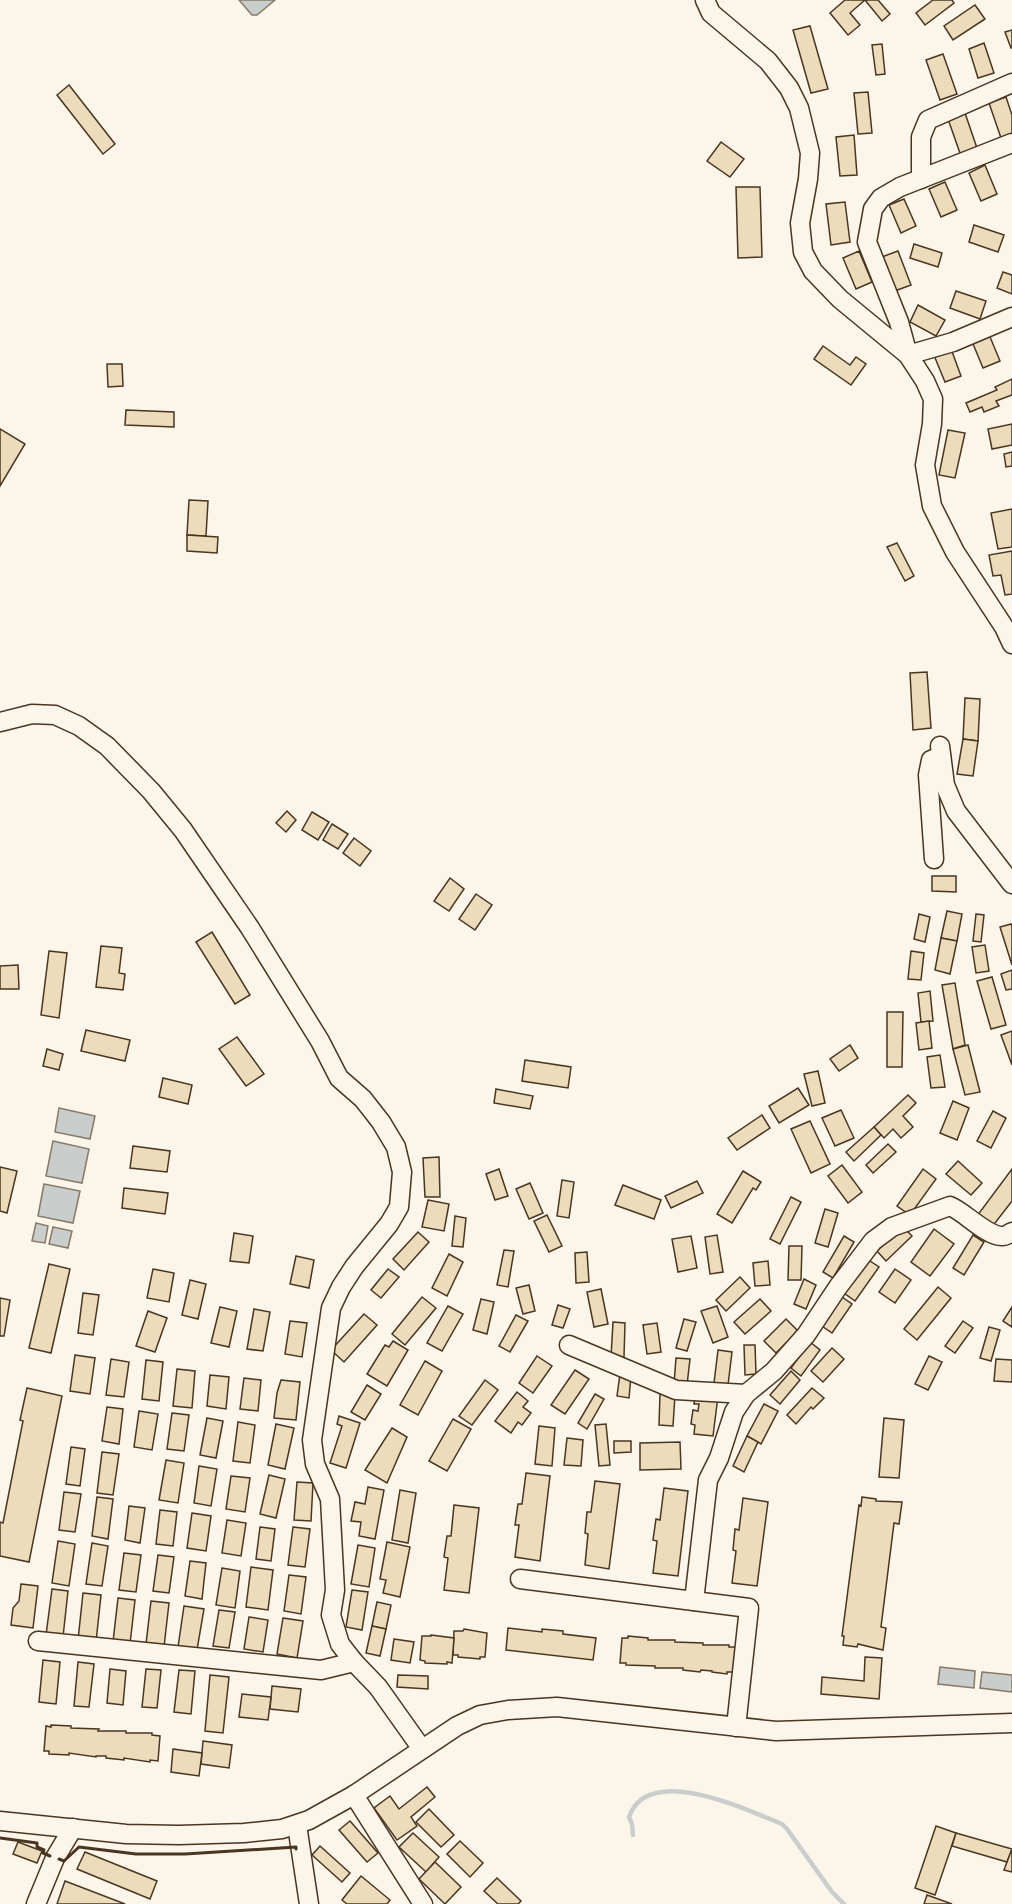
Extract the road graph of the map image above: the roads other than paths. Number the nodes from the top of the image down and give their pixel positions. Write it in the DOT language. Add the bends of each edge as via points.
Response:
graph roads {
  1 [pos="705,0"];
  2 [pos="1012,84"];
  3 [pos="1012,143"];
  4 [pos="921,179"];
  5 [pos="1012,317"];
  6 [pos="908,355"];
  7 [pos="1012,644"];
  8 [pos="0,722"];
  9 [pos="934,859"];
  10 [pos="1012,884"];
  11 [pos="1012,1232"];
  12 [pos="569,1345"];
  13 [pos="746,1394"];
  14 [pos="520,1579"];
  15 [pos="694,1601"];
  16 [pos="38,1641"];
  17 [pos="354,1662"];
  18 [pos="1012,1723"];
  19 [pos="736,1727"];
  20 [pos="422,1749"];
  21 [pos="354,1795"];
  22 [pos="0,1821"];
  23 [pos="297,1825"];
  24 [pos="73,1828"];
  25 [pos="36,1904"];
  26 [pos="309,1904"];
  27 [pos="423,1904"];
  1 -- 6 [label="street" via="711,13 768,61 789,87 799,108 810,153 800,223 803,252 813,271"];
  2 -- 4 [label="street" via="928,120 921,137"];
  3 -- 4 [label="street"];
  4 -- 6 [label="street" via="881,198 873,209 867,242"];
  5 -- 6 [label="street" via="953,342"];
  6 -- 7 [label="street" via="933,399 925,465 932,506 955,552"];
  8 -- 17 [label="street" via="32,714 55,715 107,746 151,791 183,830 250,928 339,1078 363,1099 396,1147 402,1172 399,1207 354,1267 331,1308 312,1440 315,1464 330,1500 335,1590 331,1615 340,1644"];
  9 -- 10 [label="street" via="928,775 931,760 941,751 945,785 956,811"];
  11 -- 13 [label="street" via="1003,1236 990,1232 950,1206 892,1227 873,1241 806,1335 774,1371"];
  12 -- 13 [label="street" via="676,1390"];
  13 -- 15 [label="street" via="734,1412 708,1480"];
  14 -- 15 [label="street"];
  15 -- 19 [label="street" via="749,1608"];
  16 -- 17 [label="street" via="321,1670"];
  17 -- 20 [label="street" via="378,1687"];
  18 -- 19 [label="street" via="776,1731"];
  19 -- 20 [label="street" via="557,1707 508,1710 480,1715"];
  20 -- 21 [label="street"];
  21 -- 23 [label="street"];
  21 -- 27 [label="street"];
  22 -- 24 [label="street"];
  23 -- 24 [label="street" via="244,1833 179,1835"];
  23 -- 26 [label="street"];
  24 -- 25 [label="street" via="55,1858"];
}
